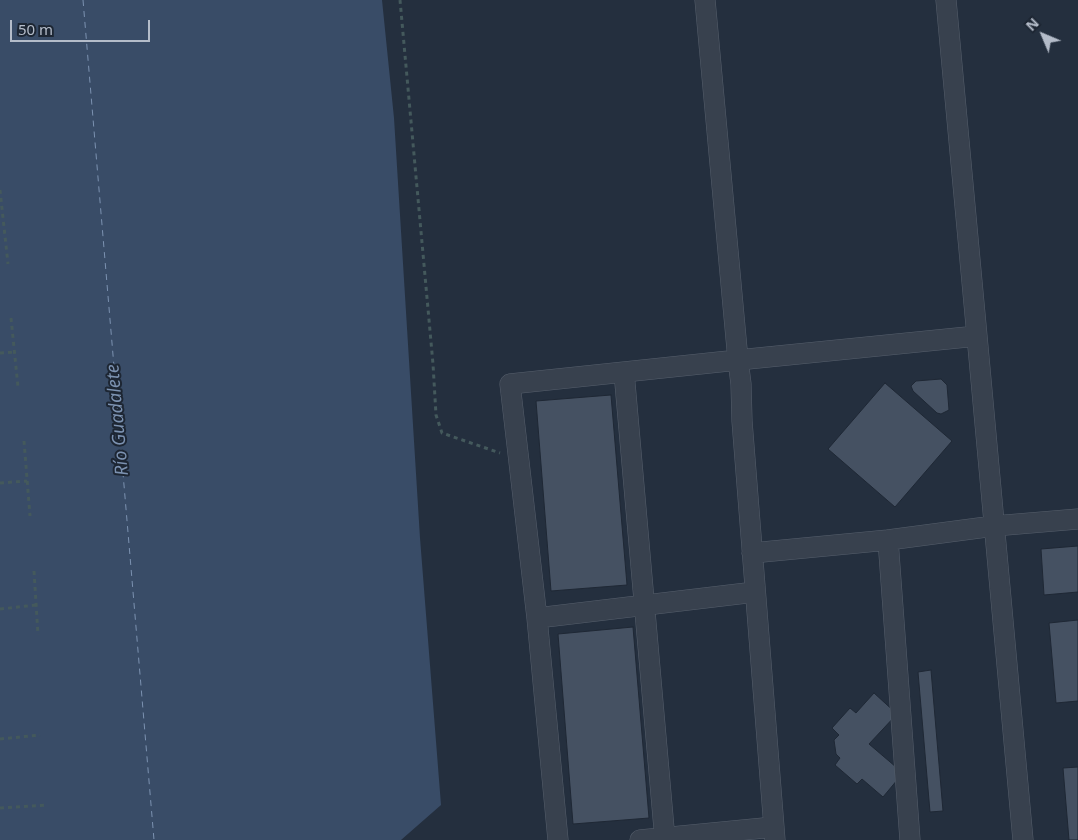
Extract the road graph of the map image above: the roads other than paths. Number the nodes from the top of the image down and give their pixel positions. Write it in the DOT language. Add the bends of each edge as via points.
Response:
graph roads {
  1 [pos="705,0"];
  2 [pos="946,0"];
  3 [pos="977,336"];
  4 [pos="738,360"];
  5 [pos="624,372"];
  6 [pos="1078,519"];
  7 [pos="994,526"];
  8 [pos="888,540"];
  9 [pos="752,553"];
  10 [pos="755,592"];
  11 [pos="644,605"];
  12 [pos="537,618"];
  13 [pos="775,833"];
  14 [pos="665,839"];
  15 [pos="558,840"];
  16 [pos="640,840"];
  17 [pos="910,840"];
  18 [pos="1023,840"];
  1 -- 4 [label="street"];
  2 -- 3 [label="street"];
  3 -- 4 [label="street"];
  3 -- 7 [label="street"];
  4 -- 5 [label="street"];
  4 -- 9 [label="street"];
  5 -- 11 [label="street"];
  5 -- 12 [label="street" via="510,384"];
  6 -- 7 [label="street"];
  7 -- 8 [label="street"];
  7 -- 18 [label="street"];
  8 -- 9 [label="street"];
  8 -- 17 [label="street"];
  9 -- 10 [label="street"];
  10 -- 11 [label="street"];
  10 -- 13 [label="street"];
  11 -- 12 [label="street"];
  11 -- 14 [label="street"];
  12 -- 15 [label="street"];
  13 -- 14 [label="street"];
  14 -- 16 [label="street"];
}
